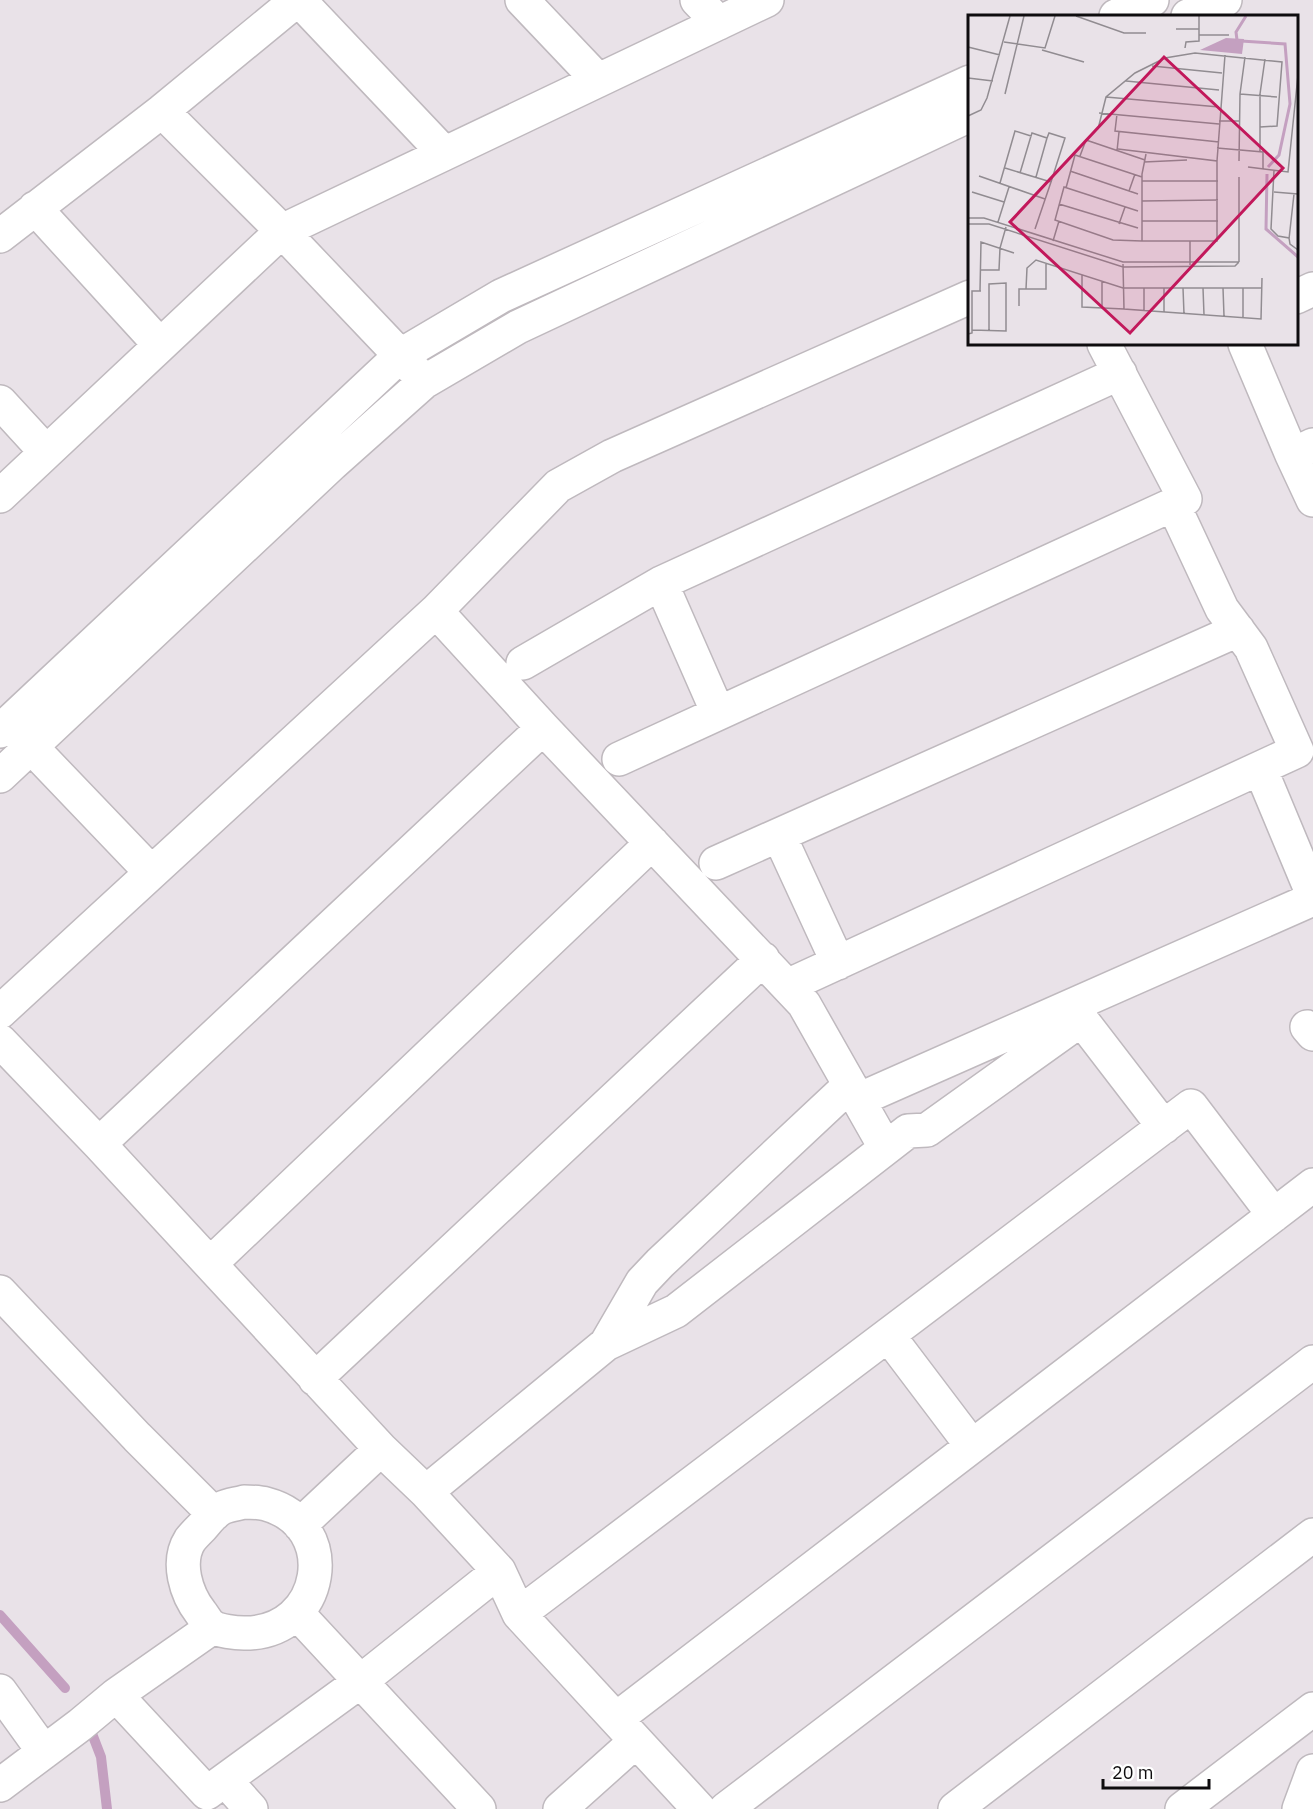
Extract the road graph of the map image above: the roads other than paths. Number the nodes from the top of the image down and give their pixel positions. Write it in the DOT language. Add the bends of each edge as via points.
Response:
graph roads {
  1 [pos="298,0"];
  2 [pos="522,0"];
  3 [pos="767,0"];
  4 [pos="1152,0"];
  5 [pos="1225,0"];
  6 [pos="708,11"];
  7 [pos="1118,15"];
  8 [pos="1190,15"];
  9 [pos="598,80"];
  10 [pos="968,82"];
  11 [pos="162,111"];
  12 [pos="966,127"];
  13 [pos="444,153"];
  14 [pos="35,208"];
  15 [pos="282,231"];
  16 [pos="0,236"];
  17 [pos="1313,289"];
  18 [pos="1298,296"];
  19 [pos="968,297"];
  20 [pos="160,345"];
  21 [pos="1105,345"];
  22 [pos="1246,345"];
  23 [pos="401,355"];
  24 [pos="1120,373"];
  25 [pos="424,382"];
  26 [pos="0,402"];
  27 [pos="1302,450"];
  28 [pos="46,452"];
  29 [pos="0,496"];
  30 [pos="1313,500"];
  31 [pos="1173,504"];
  32 [pos="661,583"];
  33 [pos="436,611"];
  34 [pos="1238,630"];
  35 [pos="523,663"];
  36 [pos="718,713"];
  37 [pos="4,727"];
  38 [pos="543,728"];
  39 [pos="32,747"];
  40 [pos="619,759"];
  41 [pos="1260,768"];
  42 [pos="0,776"];
  43 [pos="779,835"];
  44 [pos="652,843"];
  45 [pos="716,863"];
  46 [pos="151,872"];
  47 [pos="1313,897"];
  48 [pos="763,959"];
  49 [pos="838,963"];
  50 [pos="787,986"];
  51 [pos="0,1012"];
  52 [pos="1077,1013"];
  53 [pos="0,1041"];
  54 [pos="854,1093"];
  55 [pos="1164,1127"];
  56 [pos="99,1144"];
  57 [pos="885,1147"];
  58 [pos="1313,1185"];
  59 [pos="1274,1215"];
  60 [pos="210,1264"];
  61 [pos="0,1292"];
  62 [pos="888,1335"];
  63 [pos="606,1344"];
  64 [pos="1313,1362"];
  65 [pos="315,1379"];
  66 [pos="972,1446"];
  67 [pos="381,1449"];
  68 [pos="426,1492"];
  69 [pos="214,1514"];
  70 [pos="300,1525"];
  71 [pos="1313,1535"];
  72 [pos="499,1571"];
  73 [pos="297,1613"];
  74 [pos="519,1614"];
  75 [pos="213,1627"];
  76 [pos="361,1682"];
  77 [pos="0,1691"];
  78 [pos="116,1695"];
  79 [pos="1313,1709"];
  80 [pos="626,1730"];
  81 [pos="44,1752"];
  82 [pos="1313,1771"];
  83 [pos="225,1780"];
  84 [pos="0,1785"];
  85 [pos="251,1809"];
  86 [pos="479,1809"];
  87 [pos="560,1809"];
  88 [pos="699,1809"];
  89 [pos="726,1809"];
  90 [pos="955,1809"];
  91 [pos="1182,1809"];
  92 [pos="1299,1809"];
  1 -- 11 [label="street"];
  1 -- 13 [label="street"];
  2 -- 9 [label="street"];
  3 -- 6 [label="street"];
  4 -- 7 [label="street"];
  5 -- 8 [label="street"];
  6 -- 9 [label="street"];
  9 -- 13 [label="street"];
  10 -- 23 [label="street" via="501,296"];
  11 -- 14 [label="street"];
  11 -- 15 [label="street"];
  12 -- 25 [label="street" via="518,327"];
  13 -- 15 [label="street"];
  14 -- 16 [label="street"];
  14 -- 20 [label="street"];
  15 -- 20 [label="street"];
  15 -- 23 [label="street"];
  17 -- 18 [label="street"];
  19 -- 33 [label="street" via="612,456 558,486"];
  20 -- 28 [label="street"];
  21 -- 24 [label="street"];
  22 -- 27 [label="street"];
  23 -- 25 [label="street"];
  23 -- 37 [label="street"];
  24 -- 31 [label="street" via="1185,499"];
  24 -- 32 [label="street"];
  25 -- 39 [label="street"];
  26 -- 28 [label="street"];
  27 -- 30 [label="street"];
  28 -- 29 [label="street"];
  31 -- 34 [label="street" via="1222,609"];
  31 -- 36 [label="street"];
  32 -- 35 [label="street"];
  32 -- 36 [label="street"];
  33 -- 38 [label="street"];
  33 -- 46 [label="street"];
  34 -- 41 [label="street" via="1251,648 1297,751"];
  34 -- 43 [label="street"];
  36 -- 40 [label="street"];
  37 -- 39 [label="street"];
  38 -- 44 [label="street"];
  38 -- 56 [label="street"];
  39 -- 42 [label="street"];
  39 -- 46 [label="street"];
  41 -- 47 [label="street"];
  41 -- 49 [label="street"];
  43 -- 45 [label="street"];
  43 -- 49 [label="street"];
  44 -- 48 [label="street"];
  44 -- 60 [label="street"];
  46 -- 51 [label="street"];
  47 -- 52 [label="street"];
  48 -- 50 [label="street"];
  48 -- 65 [label="street"];
  49 -- 50 [label="street"];
  50 -- 54 [label="street" via="804,1004"];
  52 -- 54 [label="street"];
  52 -- 55 [label="street"];
  52 -- 57 [label="street" via="927,1130 908,1131"];
  53 -- 56 [label="street"];
  54 -- 57 [label="street"];
  54 -- 63 [label="street" via="654,1269 642,1282"];
  55 -- 59 [label="street" via="1191,1106"];
  55 -- 62 [label="street"];
  56 -- 60 [label="street"];
  57 -- 63 [label="street" via="676,1311"];
  58 -- 59 [label="street"];
  59 -- 66 [label="street"];
  60 -- 65 [label="street"];
  61 -- 69 [label="street"];
  62 -- 66 [label="street"];
  62 -- 74 [label="street"];
  63 -- 68 [label="street"];
  64 -- 89 [label="street"];
  65 -- 67 [label="street"];
  66 -- 80 [label="street"];
  67 -- 68 [label="street"];
  67 -- 70 [label="street"];
  68 -- 72 [label="street"];
  69 -- 70 [label="street" via="244,1502 266,1503 287,1513"];
  69 -- 75 [label="street" via="189,1541 183,1565 187,1589"];
  70 -- 73 [label="street" via="314,1549 316,1572 310,1594"];
  71 -- 90 [label="street"];
  72 -- 74 [label="street"];
  72 -- 76 [label="street"];
  73 -- 75 [label="street" via="280,1626 259,1633"];
  73 -- 76 [label="street"];
  74 -- 80 [label="street"];
  75 -- 78 [label="street"];
  76 -- 83 [label="street"];
  76 -- 86 [label="street"];
  77 -- 81 [label="street"];
  78 -- 81 [label="street"];
  78 -- 83 [label="street" via="207,1793"];
  79 -- 91 [label="street"];
  80 -- 87 [label="street"];
  80 -- 88 [label="street"];
  81 -- 84 [label="street"];
  82 -- 92 [label="street"];
  83 -- 85 [label="street"];
}
